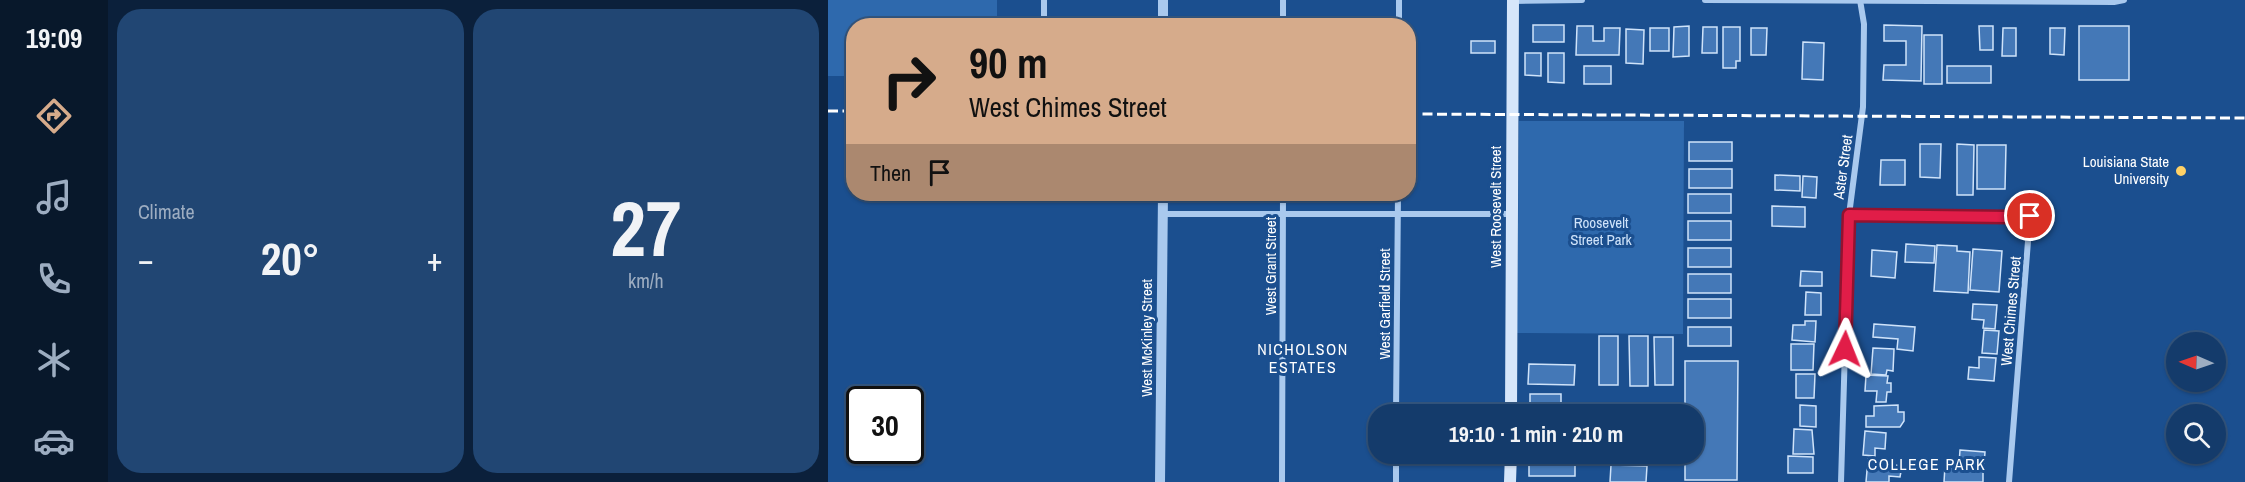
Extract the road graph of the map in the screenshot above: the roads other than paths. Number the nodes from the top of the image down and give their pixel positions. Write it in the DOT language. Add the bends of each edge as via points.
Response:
graph roads {
  1 [pos="1044,0"];
  2 [pos="1163,0"];
  3 [pos="1283,0"];
  4 [pos="1399,0"];
  5 [pos="1513,0"];
  6 [pos="1582,0"];
  7 [pos="1705,0"];
  8 [pos="1743,0"];
  9 [pos="1860,0"];
  10 [pos="1972,0"];
  11 [pos="2124,0"];
  12 [pos="1044,18"];
  13 [pos="1163,18"];
  14 [pos="1283,18"];
  15 [pos="1399,18"];
  16 [pos="1163,201"];
  17 [pos="1283,201"];
  18 [pos="1398,201"];
  19 [pos="1163,214"];
  20 [pos="1283,214"];
  21 [pos="1398,214"];
  22 [pos="1511,214"];
  23 [pos="1849,215"];
  24 [pos="1396,404"];
  25 [pos="1510,404"];
  26 [pos="1396,464"];
  27 [pos="1510,464"];
  28 [pos="1161,482"];
  29 [pos="1282,482"];
  30 [pos="1396,482"];
  31 [pos="1510,482"];
  32 [pos="1841,482"];
  33 [pos="2009,482"];
  1 -- 12 [label="street"];
  2 -- 13 [label="street"];
  3 -- 14 [label="street"];
  4 -- 15 [label="street"];
  5 -- 6 [label="street"];
  5 -- 22 [label="main road, West Roosevelt Street"];
  7 -- 8 [label="street"];
  8 -- 9 [label="street"];
  9 -- 10 [label="street"];
  9 -- 23 [label="street, Aster Street" via="1864,24 1863,107"];
  10 -- 11 [label="street"];
  16 -- 19 [label="street, West McKinley Street"];
  17 -- 20 [label="street, West Grant Street"];
  18 -- 21 [label="street, West Garfield Street"];
  19 -- 20 [label="street"];
  19 -- 28 [label="street, West McKinley Street"];
  20 -- 21 [label="street"];
  20 -- 29 [label="street, West Grant Street"];
  21 -- 22 [label="street"];
  21 -- 24 [label="street, West Garfield Street"];
  22 -- 25 [label="main road, West Roosevelt Street"];
  23 -- 32 [label="street, Aster Street"];
  23 -- 33 [label="street, West Chimes Street" via="2030,216"];
  26 -- 30 [label="street"];
  27 -- 31 [label="main road"];
}
